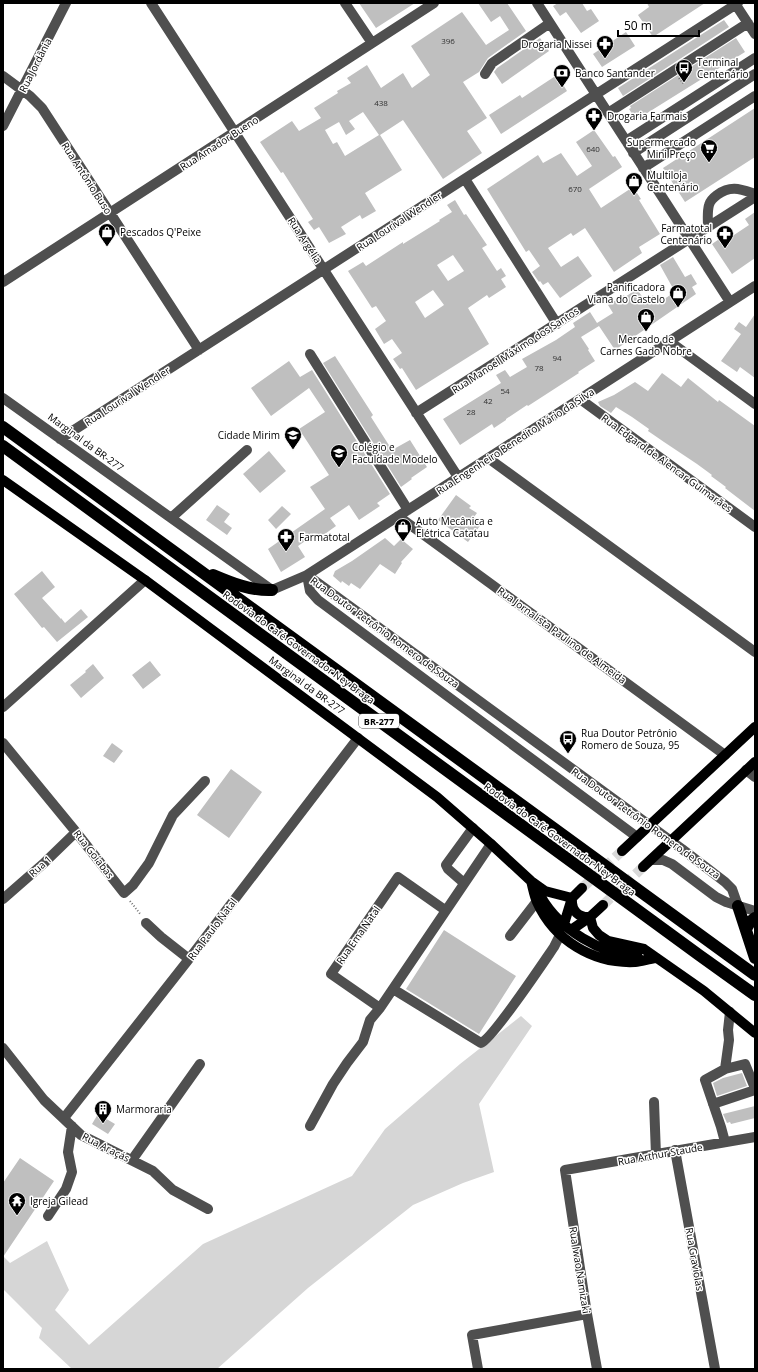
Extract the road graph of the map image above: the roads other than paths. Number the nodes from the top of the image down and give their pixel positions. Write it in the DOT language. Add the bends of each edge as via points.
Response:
graph roads {
  1 [pos="66,3"];
  2 [pos="151,3"];
  3 [pos="345,3"];
  4 [pos="434,3"];
  5 [pos="537,3"];
  6 [pos="737,4"];
  7 [pos="550,23"];
  8 [pos="748,23"];
  9 [pos="755,34"];
  10 [pos="372,43"];
  11 [pos="755,58"];
  12 [pos="485,74"];
  13 [pos="755,74"];
  14 [pos="3,76"];
  15 [pos="22,89"];
  16 [pos="596,94"];
  17 [pos="755,96"];
  18 [pos="608,113"];
  19 [pos="3,126"];
  20 [pos="235,132"];
  21 [pos="626,141"];
  22 [pos="633,153"];
  23 [pos="643,168"];
  24 [pos="465,179"];
  25 [pos="755,196"];
  26 [pos="110,213"];
  27 [pos="708,227"];
  28 [pos="689,239"];
  29 [pos="324,270"];
  30 [pos="3,282"];
  31 [pos="755,286"];
  32 [pos="730,302"];
  33 [pos="557,324"];
  34 [pos="669,341"];
  35 [pos="199,350"];
  36 [pos="310,354"];
  37 [pos="3,398"];
  38 [pos="580,399"];
  39 [pos="755,404"];
  40 [pos="416,413"];
  41 [pos="3,427"];
  42 [pos="60,439"];
  43 [pos="3,446"];
  44 [pos="247,450"];
  45 [pos="488,458"];
  46 [pos="458,477"];
  47 [pos="3,480"];
  48 [pos="408,510"];
  49 [pos="398,516"];
  50 [pos="171,518"];
  51 [pos="755,527"];
  52 [pos="194,566"];
  53 [pos="307,575"];
  54 [pos="145,580"];
  55 [pos="272,590"];
  56 [pos="755,652"];
  57 [pos="3,706"];
  58 [pos="755,727"];
  59 [pos="755,732"];
  60 [pos="745,736"];
  61 [pos="358,738"];
  62 [pos="3,744"];
  63 [pos="725,755"];
  64 [pos="755,762"];
  65 [pos="746,770"];
  66 [pos="755,777"];
  67 [pos="205,781"];
  68 [pos="650,825"];
  69 [pos="473,828"];
  70 [pos="76,832"];
  71 [pos="637,837"];
  72 [pos="671,841"];
  73 [pos="491,844"];
  74 [pos="622,851"];
  75 [pos="651,860"];
  76 [pos="643,867"];
  77 [pos="531,881"];
  78 [pos="464,883"];
  79 [pos="582,888"];
  80 [pos="3,898"];
  81 [pos="572,898"];
  82 [pos="537,901"];
  83 [pos="604,904"];
  84 [pos="738,906"];
  85 [pos="445,910"];
  86 [pos="755,911"];
  87 [pos="590,917"];
  88 [pos="755,918"];
  89 [pos="146,923"];
  90 [pos="567,927"];
  91 [pos="746,929"];
  92 [pos="560,935"];
  93 [pos="510,936"];
  94 [pos="656,958"];
  95 [pos="755,958"];
  96 [pos="189,959"];
  97 [pos="755,975"];
  98 [pos="393,989"];
  99 [pos="755,995"];
  100 [pos="380,1008"];
  101 [pos="730,1012"];
  102 [pos="755,1033"];
  103 [pos="3,1048"];
  104 [pos="200,1064"];
  105 [pos="725,1070"];
  106 [pos="755,1089"];
  107 [pos="654,1102"];
  108 [pos="714,1104"];
  109 [pos="64,1118"];
  110 [pos="72,1126"];
  111 [pos="310,1126"];
  112 [pos="755,1137"];
  113 [pos="725,1142"];
  114 [pos="675,1150"];
  115 [pos="656,1155"];
  116 [pos="132,1160"];
  117 [pos="565,1170"];
  118 [pos="208,1209"];
  119 [pos="48,1216"];
  120 [pos="587,1314"];
  121 [pos="478,1369"];
  122 [pos="597,1369"];
  123 [pos="715,1369"];
  1 -- 15 [label="street, Rua Jordânia"];
  2 -- 20 [label="street, Rua Argélia"];
  3 -- 10 [label="street"];
  4 -- 10 [label="street, Rua Amador Bueno"];
  5 -- 7 [label="street"];
  6 -- 8 [label="street"];
  6 -- 16 [label="street, Rua Lourival Wendler"];
  7 -- 12 [label="street" via="492,63"];
  7 -- 16 [label="street"];
  8 -- 9 [label="street"];
  8 -- 18 [label="street"];
  10 -- 20 [label="street, Rua Amador Bueno"];
  11 -- 21 [label="street"];
  13 -- 22 [label="street"];
  14 -- 15 [label="street, Rua Antônio Buso"];
  15 -- 19 [label="street, Rua Jordânia"];
  15 -- 26 [label="street, Rua Antônio Buso" via="42,108"];
  16 -- 18 [label="street"];
  16 -- 24 [label="street, Rua Lourival Wendler"];
  17 -- 23 [label="street"];
  18 -- 21 [label="street"];
  20 -- 26 [label="street, Rua Amador Bueno"];
  20 -- 29 [label="street, Rua Argélia"];
  21 -- 22 [label="street"];
  22 -- 23 [label="street"];
  23 -- 28 [label="street"];
  24 -- 29 [label="street, Rua Lourival Wendler"];
  24 -- 33 [label="street"];
  25 -- 27 [label="street, Rua Manoel Máximo dos Santos"];
  25 -- 27 [label="street" via="740,189 724,190 709,204"];
  26 -- 30 [label="street, Rua Amador Bueno"];
  26 -- 35 [label="street, Rua Antônio Buso"];
  27 -- 28 [label="street, Rua Manoel Máximo dos Santos"];
  28 -- 32 [label="street"];
  28 -- 33 [label="street, Rua Manoel Máximo dos Santos"];
  29 -- 35 [label="street, Rua Lourival Wendler"];
  29 -- 40 [label="street, Rua Argélia"];
  31 -- 32 [label="street, Rua Engenheiro Benedito Mário da Silva"];
  32 -- 34 [label="street, Rua Engenheiro Benedito Mário da Silva"];
  33 -- 40 [label="street, Rua Manoel Máximo dos Santos"];
  34 -- 38 [label="street, Rua Engenheiro Benedito Mário da Silva"];
  34 -- 39 [label="street"];
  35 -- 42 [label="street, Rua Lourival Wendler"];
  36 -- 48 [label="street"];
  37 -- 42 [label="street, Marginal da BR-277"];
  38 -- 45 [label="street, Rua Engenheiro Benedito Mário da Silva"];
  38 -- 51 [label="street, Rua Edgard de Alencar Guimarães"];
  40 -- 46 [label="street, Rua Argélia"];
  41 -- 52 [label="highway, Rodovia do Café Governador Ney Braga / BR-277"];
  42 -- 50 [label="street, Marginal da BR-277"];
  43 -- 99 [label="highway, Rodovia do Café Governador Ney Braga / BR-277"];
  44 -- 50 [label="street"];
  45 -- 46 [label="street, Rua Engenheiro Benedito Mário da Silva"];
  45 -- 56 [label="street"];
  46 -- 48 [label="street, Rua Engenheiro Benedito Mário da Silva"];
  47 -- 54 [label="main road, Marginal da BR-277"];
  48 -- 49 [label="street, Rua Engenheiro Benedito Mário da Silva"];
  49 -- 53 [label="street, Rua Engenheiro Benedito Mário da Silva"];
  49 -- 63 [label="street, Rua Jornalista Paulino de Almeida"];
  50 -- 55 [label="street, Marginal da BR-277"];
  52 -- 55 [label="highway" via="248,588"];
  52 -- 97 [label="highway, Rodovia do Café Governador Ney Braga / BR-277"];
  53 -- 55 [label="street, Rua Engenheiro Benedito Mário da Silva"];
  53 -- 68 [label="street, Rua Doutor Petrônio Romero de Souza"];
  53 -- 71 [label="street, Rua Doutor Petrônio Romero de Souza" via="310,591 318,600"];
  54 -- 57 [label="street"];
  54 -- 61 [label="main road, Marginal da BR-277 / BR-277"];
  58 -- 60 [label="main road"];
  59 -- 60 [label="main road"];
  60 -- 63 [label="main road"];
  61 -- 69 [label="main road, Marginal da BR-277 / BR-277"];
  61 -- 96 [label="street, Rua Paulo Natal"];
  62 -- 70 [label="street, Rua Goiabas"];
  63 -- 68 [label="main road"];
  64 -- 65 [label="main road"];
  65 -- 66 [label="street"];
  65 -- 72 [label="main road"];
  67 -- 70 [label="street, Rua Goiabas" via="173,815 149,863 124,893"];
  68 -- 71 [label="main road"];
  68 -- 72 [label="street, Rua Doutor Petrônio Romero de Souza"];
  69 -- 73 [label="main road, Marginal da BR-277 / BR-277"];
  69 -- 78 [label="street" via="446,865"];
  70 -- 80 [label="street, Rua 1"];
  71 -- 74 [label="main road"];
  72 -- 75 [label="main road"];
  72 -- 84 [label="street, Rua Doutor Petrônio Romero de Souza" via="725,882 732,889"];
  73 -- 77 [label="main road, Marginal da BR-277 / BR-277"];
  73 -- 78 [label="street"];
  75 -- 76 [label="main road"];
  75 -- 84 [label="street, Rua Doutor Petrônio Romero de Souza" via="663,860 672,864 716,897"];
  77 -- 81 [label="main road, BR-277" via="545,891"];
  77 -- 82 [label="main road"];
  77 -- 90 [label="main road, BR-277" via="543,901"];
  78 -- 85 [label="street"];
  79 -- 81 [label="main road"];
  81 -- 87 [label="main road" via="574,912 583,917"];
  81 -- 90 [label="main road"];
  82 -- 92 [label="main road"];
  82 -- 93 [label="street"];
  83 -- 87 [label="main road"];
  84 -- 86 [label="street, Rua Doutor Petrônio Romero de Souza"];
  84 -- 91 [label="highway"];
  85 -- 98 [label="street"];
  85 -- 100 [label="street, Rua Ema Natal" via="398,877 331,974"];
  87 -- 90 [label="main road"];
  87 -- 94 [label="main road" via="593,928 608,941 644,950"];
  88 -- 91 [label="highway"];
  89 -- 96 [label="street"];
  90 -- 94 [label="main road, BR-277" via="595,945 615,952"];
  91 -- 95 [label="highway"];
  92 -- 94 [label="main road" via="576,948 615,961 636,962"];
  92 -- 98 [label="street" via="500,1022 481,1043"];
  94 -- 101 [label="main road"];
  96 -- 109 [label="street, Rua Paulo Natal"];
  98 -- 100 [label="street"];
  100 -- 111 [label="street" via="370,1020 363,1042 333,1084"];
  101 -- 102 [label="main road"];
  101 -- 105 [label="street" via="730,1040"];
  103 -- 109 [label="street, Rua Araçás" via="44,1100"];
  104 -- 116 [label="street"];
  105 -- 106 [label="street" via="745,1064"];
  105 -- 108 [label="street" via="705,1080"];
  106 -- 108 [label="street"];
  107 -- 115 [label="street"];
  108 -- 113 [label="street"];
  109 -- 110 [label="street, Rua Araçás"];
  110 -- 116 [label="street, Rua Araçás" via="81,1135"];
  110 -- 119 [label="street" via="68,1152 72,1172 66,1189"];
  112 -- 113 [label="street, Rua Arthur Staude"];
  113 -- 114 [label="street, Rua Arthur Staude"];
  114 -- 115 [label="street, Rua Arthur Staude"];
  114 -- 123 [label="street, Rua Graviolas"];
  115 -- 117 [label="street, Rua Arthur Staude"];
  116 -- 118 [label="street, Rua Araçás" via="153,1171 173,1190"];
  117 -- 120 [label="street, Rua Iwao Namizaki"];
  120 -- 121 [label="street" via="472,1335"];
  120 -- 122 [label="street, Rua Iwao Namizaki"];
}
